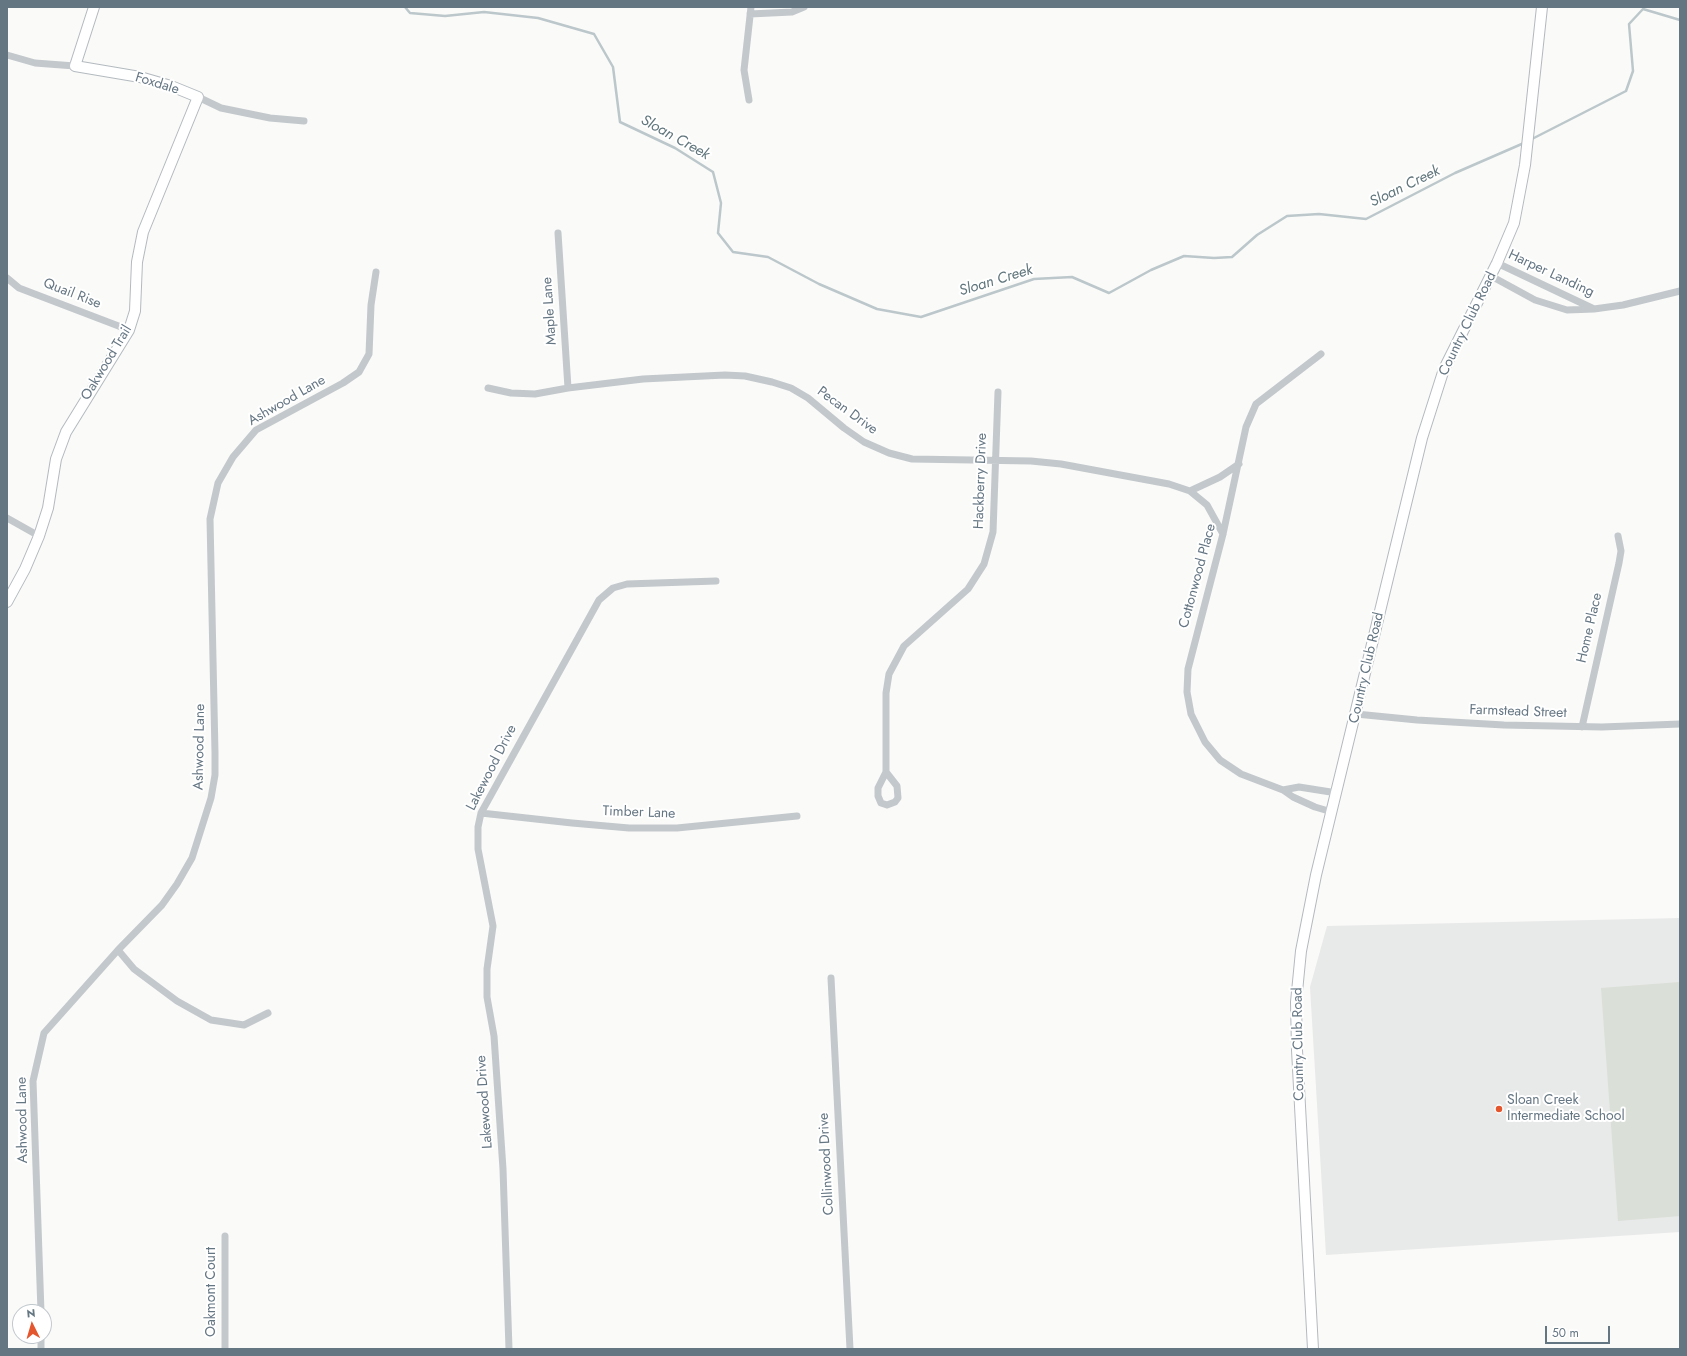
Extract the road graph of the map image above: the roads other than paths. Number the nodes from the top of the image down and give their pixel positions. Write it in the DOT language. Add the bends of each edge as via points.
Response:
graph roads {
  1 [pos="94,7"];
  2 [pos="804,7"];
  3 [pos="1542,7"];
  4 [pos="750,11"];
  5 [pos="7,55"];
  6 [pos="75,66"];
  7 [pos="198,97"];
  8 [pos="749,100"];
  9 [pos="304,121"];
  10 [pos="558,233"];
  11 [pos="1497,263"];
  12 [pos="376,272"];
  13 [pos="1491,276"];
  14 [pos="7,278"];
  15 [pos="1680,291"];
  16 [pos="1594,309"];
  17 [pos="129,330"];
  18 [pos="1321,354"];
  19 [pos="488,388"];
  20 [pos="568,388"];
  21 [pos="998,392"];
  22 [pos="997,461"];
  23 [pos="1239,464"];
  24 [pos="1190,491"];
  25 [pos="7,518"];
  26 [pos="1223,534"];
  27 [pos="38,536"];
  28 [pos="1618,536"];
  29 [pos="716,581"];
  30 [pos="7,602"];
  31 [pos="1356,714"];
  32 [pos="1680,724"];
  33 [pos="1582,727"];
  34 [pos="886,772"];
  35 [pos="1284,790"];
  36 [pos="1337,793"];
  37 [pos="481,812"];
  38 [pos="1332,812"];
  39 [pos="797,816"];
  40 [pos="118,950"];
  41 [pos="831,978"];
  42 [pos="268,1013"];
  43 [pos="225,1236"];
  44 [pos="41,1304"];
  45 [pos="225,1349"];
  46 [pos="509,1349"];
  47 [pos="850,1349"];
  48 [pos="1313,1349"];
  1 -- 6 [label="main road"];
  2 -- 4 [label="street" via="792,12"];
  3 -- 11 [label="main road, Country Club Road" via="1525,165 1514,223"];
  4 -- 8 [label="street" via="744,70"];
  5 -- 6 [label="street, Foxdale" via="35,63"];
  6 -- 7 [label="main road, Foxdale" via="140,77"];
  7 -- 9 [label="street, Foxdale" via="221,108 270,118"];
  7 -- 17 [label="main road, Oakwood Trail" via="143,232 137,262 135,311"];
  10 -- 20 [label="street, Maple Lane"];
  11 -- 13 [label="main road, Country Club Road"];
  11 -- 16 [label="street, Harper Landing"];
  12 -- 40 [label="street, Ashwood Lane" via="370,305 369,354 359,372 256,430 233,456 218,483 210,519 215,753 211,798 192,858 177,884 162,905"];
  13 -- 16 [label="street, Harper Landing" via="1535,300 1567,310"];
  13 -- 31 [label="main road, Country Club Road" via="1444,369 1422,438"];
  14 -- 17 [label="street, Quail Rise" via="19,288"];
  15 -- 16 [label="street, Harper Landing" via="1623,305"];
  17 -- 27 [label="main road, Oakwood Trail" via="66,432 56,459 48,508"];
  18 -- 23 [label="street, Cottonwood Place" via="1256,404 1246,427"];
  19 -- 20 [label="street, Pecan Drive" via="534,394"];
  20 -- 22 [label="street, Pecan Drive" via="642,379 745,376 791,388 808,398 864,442 890,453 912,459"];
  21 -- 22 [label="street, Hackberry Drive" via="995,431"];
  22 -- 24 [label="street, Pecan Drive" via="1061,464 1169,484"];
  22 -- 34 [label="street, Hackberry Drive" via="993,532 984,564 968,589 904,646 889,674 886,693"];
  23 -- 24 [label="street" via="1220,477"];
  23 -- 26 [label="street, Cottonwood Place"];
  24 -- 26 [label="street, Pecan Drive" via="1207,505"];
  25 -- 27 [label="street"];
  26 -- 35 [label="street, Cottonwood Place" via="1188,669 1187,692 1191,714 1200,736 1220,760 1241,774"];
  27 -- 30 [label="main road, Oakwood Trail" via="25,569"];
  28 -- 33 [label="street, Home Place" via="1620,563"];
  29 -- 37 [label="street, Lakewood Drive" via="627,584 613,588 599,600"];
  31 -- 33 [label="street, Farmstead Street" via="1448,723"];
  31 -- 36 [label="main road, Country Club Road"];
  32 -- 33 [label="street, Farmstead Street"];
  35 -- 36 [label="street, Cottonwood Place" via="1300,787"];
  35 -- 38 [label="street, Cottonwood Place" via="1293,797"];
  36 -- 38 [label="main road, Country Club Road"];
  37 -- 39 [label="street, Timber Lane" via="629,828 677,828"];
  37 -- 46 [label="street, Lakewood Drive" via="478,848 494,926 487,969 487,997 494,1036 503,1169"];
  38 -- 48 [label="main road, Country Club Road" via="1301,951 1296,1002 1296,1050"];
  40 -- 42 [label="street" via="141,974 177,1001 211,1020 244,1025"];
  40 -- 44 [label="street, Ashwood Lane" via="44,1033 38,1053 33,1081"];
  41 -- 47 [label="street, Collinwood Drive"];
  43 -- 45 [label="street, Oakmont Court"];
}
